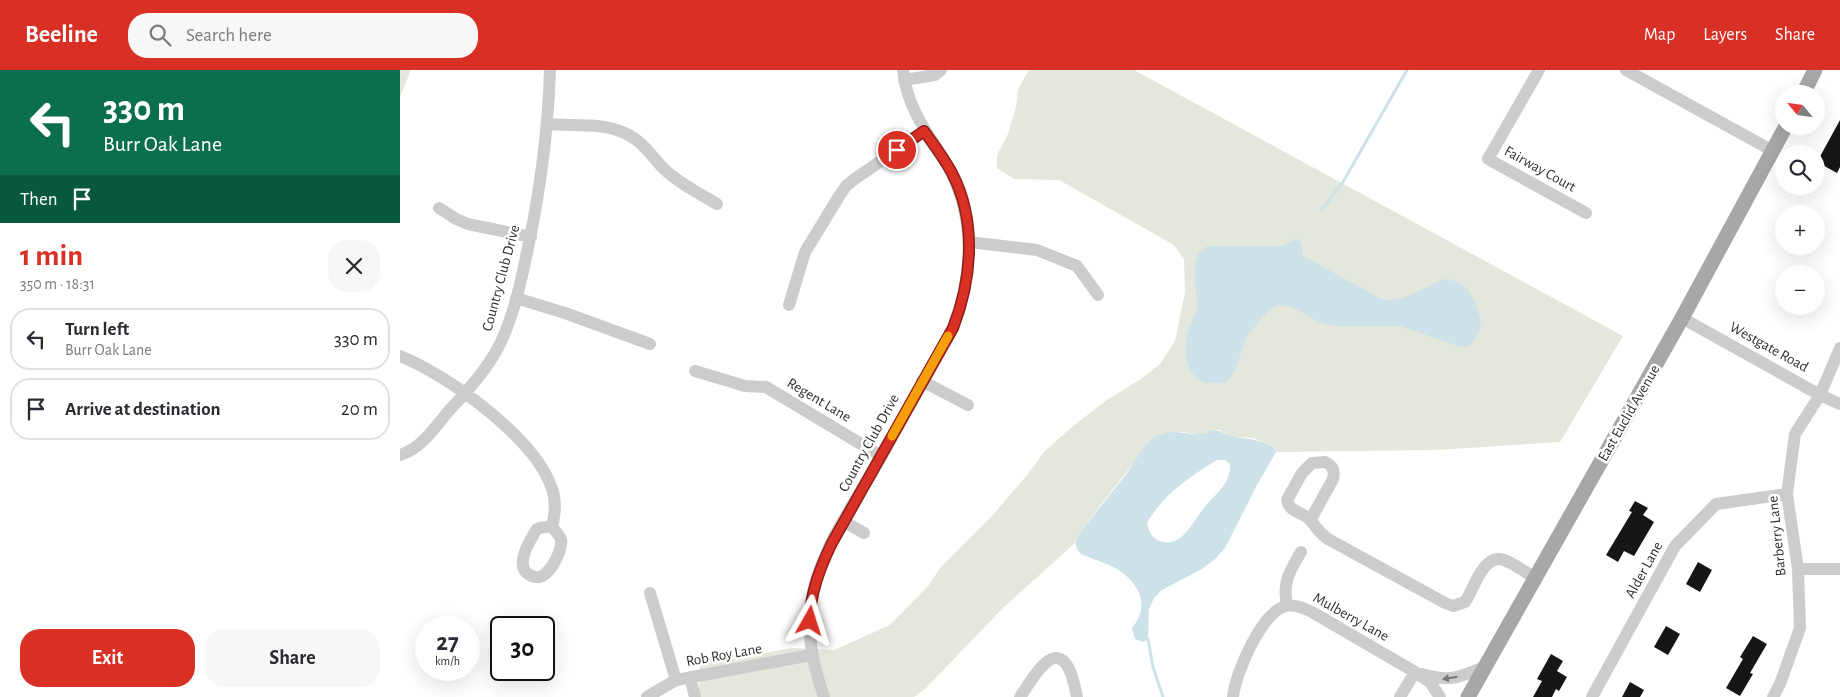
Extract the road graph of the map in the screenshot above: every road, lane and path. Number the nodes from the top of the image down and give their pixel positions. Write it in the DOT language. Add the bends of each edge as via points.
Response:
graph roads {
  1 [pos="550,70"];
  2 [pos="941,70"];
  3 [pos="1539,70"];
  4 [pos="1626,70"];
  5 [pos="1815,70"];
  6 [pos="903,75"];
  7 [pos="1808,85"];
  8 [pos="548,124"];
  9 [pos="924,131"];
  10 [pos="1782,135"];
  11 [pos="1773,152"];
  12 [pos="717,204"];
  13 [pos="439,208"];
  14 [pos="1586,213"];
  15 [pos="530,237"];
  16 [pos="969,242"];
  17 [pos="1098,295"];
  18 [pos="516,298"];
  19 [pos="789,305"];
  20 [pos="1682,318"];
  21 [pos="650,344"];
  22 [pos="1840,348"];
  23 [pos="400,356"];
  24 [pos="695,371"];
  25 [pos="922,381"];
  26 [pos="465,394"];
  27 [pos="1820,395"];
  28 [pos="1840,404"];
  29 [pos="968,405"];
  30 [pos="400,456"];
  31 [pos="882,456"];
  32 [pos="1787,494"];
  33 [pos="1311,519"];
  34 [pos="843,521"];
  35 [pos="552,528"];
  36 [pos="864,533"];
  37 [pos="1301,552"];
  38 [pos="1798,569"];
  39 [pos="1840,569"];
  40 [pos="1535,578"];
  41 [pos="650,593"];
  42 [pos="1287,605"];
  43 [pos="811,656"];
  44 [pos="1484,667"];
  45 [pos="1415,672"];
  46 [pos="690,677"];
  47 [pos="676,680"];
  48 [pos="647,697"];
  49 [pos="695,697"];
  50 [pos="824,697"];
  51 [pos="1020,697"];
  52 [pos="1077,697"];
  53 [pos="1233,697"];
  54 [pos="1400,697"];
  55 [pos="1440,697"];
  56 [pos="1468,697"];
  57 [pos="1592,697"];
  58 [pos="1772,697"];
  1 -- 8 [label="street, Country Club Drive"];
  2 -- 6 [label="street" via="935,74"];
  3 -- 14 [label="street, Fairway Court" via="1488,159"];
  4 -- 11 [label="street"];
  5 -- 7 [label="main road"];
  6 -- 9 [label="street, Country Club Drive"];
  8 -- 12 [label="street" via="617,130 645,145 664,168"];
  8 -- 15 [label="street, Country Club Drive"];
  9 -- 16 [label="street, Country Club Drive" via="952,174 961,195"];
  9 -- 19 [label="street" via="851,182 838,198 805,252"];
  10 -- 11 [label="main road, East Euclid Avenue"];
  11 -- 20 [label="main road, East Euclid Avenue"];
  13 -- 15 [label="street" via="468,224"];
  15 -- 18 [label="street, Country Club Drive"];
  16 -- 17 [label="street" via="1037,250 1077,266"];
  16 -- 25 [label="street, Country Club Drive" via="969,265 961,307 953,328"];
  18 -- 21 [label="street"];
  18 -- 26 [label="street, Country Club Drive" via="499,346"];
  20 -- 27 [label="street, Westgate Road"];
  20 -- 40 [label="main road, East Euclid Avenue"];
  22 -- 27 [label="street, Barberry Lane"];
  23 -- 26 [label="street"];
  24 -- 31 [label="street, Regent Lane" via="745,386 766,387"];
  25 -- 29 [label="street"];
  25 -- 31 [label="street, Country Club Drive"];
  26 -- 30 [label="street, Country Club Drive" via="416,448"];
  26 -- 35 [label="street" via="510,430 545,472 555,505"];
  27 -- 28 [label="street, Westgate Road"];
  27 -- 32 [label="street, Barberry Lane" via="1795,434"];
  31 -- 34 [label="street, Country Club Drive"];
  32 -- 38 [label="street, Barberry Lane"];
  32 -- 57 [label="street, Alder Lane" via="1716,504 1675,546"];
  33 -- 33 [label="street" via="1335,472 1325,462 1306,467 1287,500 1290,507"];
  33 -- 40 [label="street" via="1319,533 1328,539 1452,606 1465,602 1487,563 1492,560 1503,560"];
  34 -- 36 [label="street"];
  34 -- 43 [label="street, Country Club Drive" via="821,566 814,589 810,609"];
  37 -- 42 [label="street" via="1285,585"];
  38 -- 39 [label="street"];
  38 -- 58 [label="street, Barberry Lane" via="1800,628 1780,684"];
  40 -- 44 [label="main road, East Euclid Avenue"];
  41 -- 47 [label="street"];
  42 -- 45 [label="street, Mulberry Lane" via="1312,612"];
  42 -- 53 [label="street" via="1272,612 1248,650"];
  43 -- 46 [label="street, Rob Roy Lane"];
  43 -- 50 [label="street, Country Club Drive"];
  44 -- 45 [label="street, Mulberry Lane, one-way" via="1440,680"];
  44 -- 56 [label="main road, East Euclid Avenue"];
  45 -- 54 [label="street"];
  45 -- 55 [label="street, Mulberry Lane" via="1430,682"];
  46 -- 47 [label="street, Rob Roy Lane"];
  46 -- 49 [label="street"];
  47 -- 48 [label="street, Rob Roy Lane"];
  51 -- 52 [label="street" via="1040,667 1053,658 1059,658 1068,665"];
}
